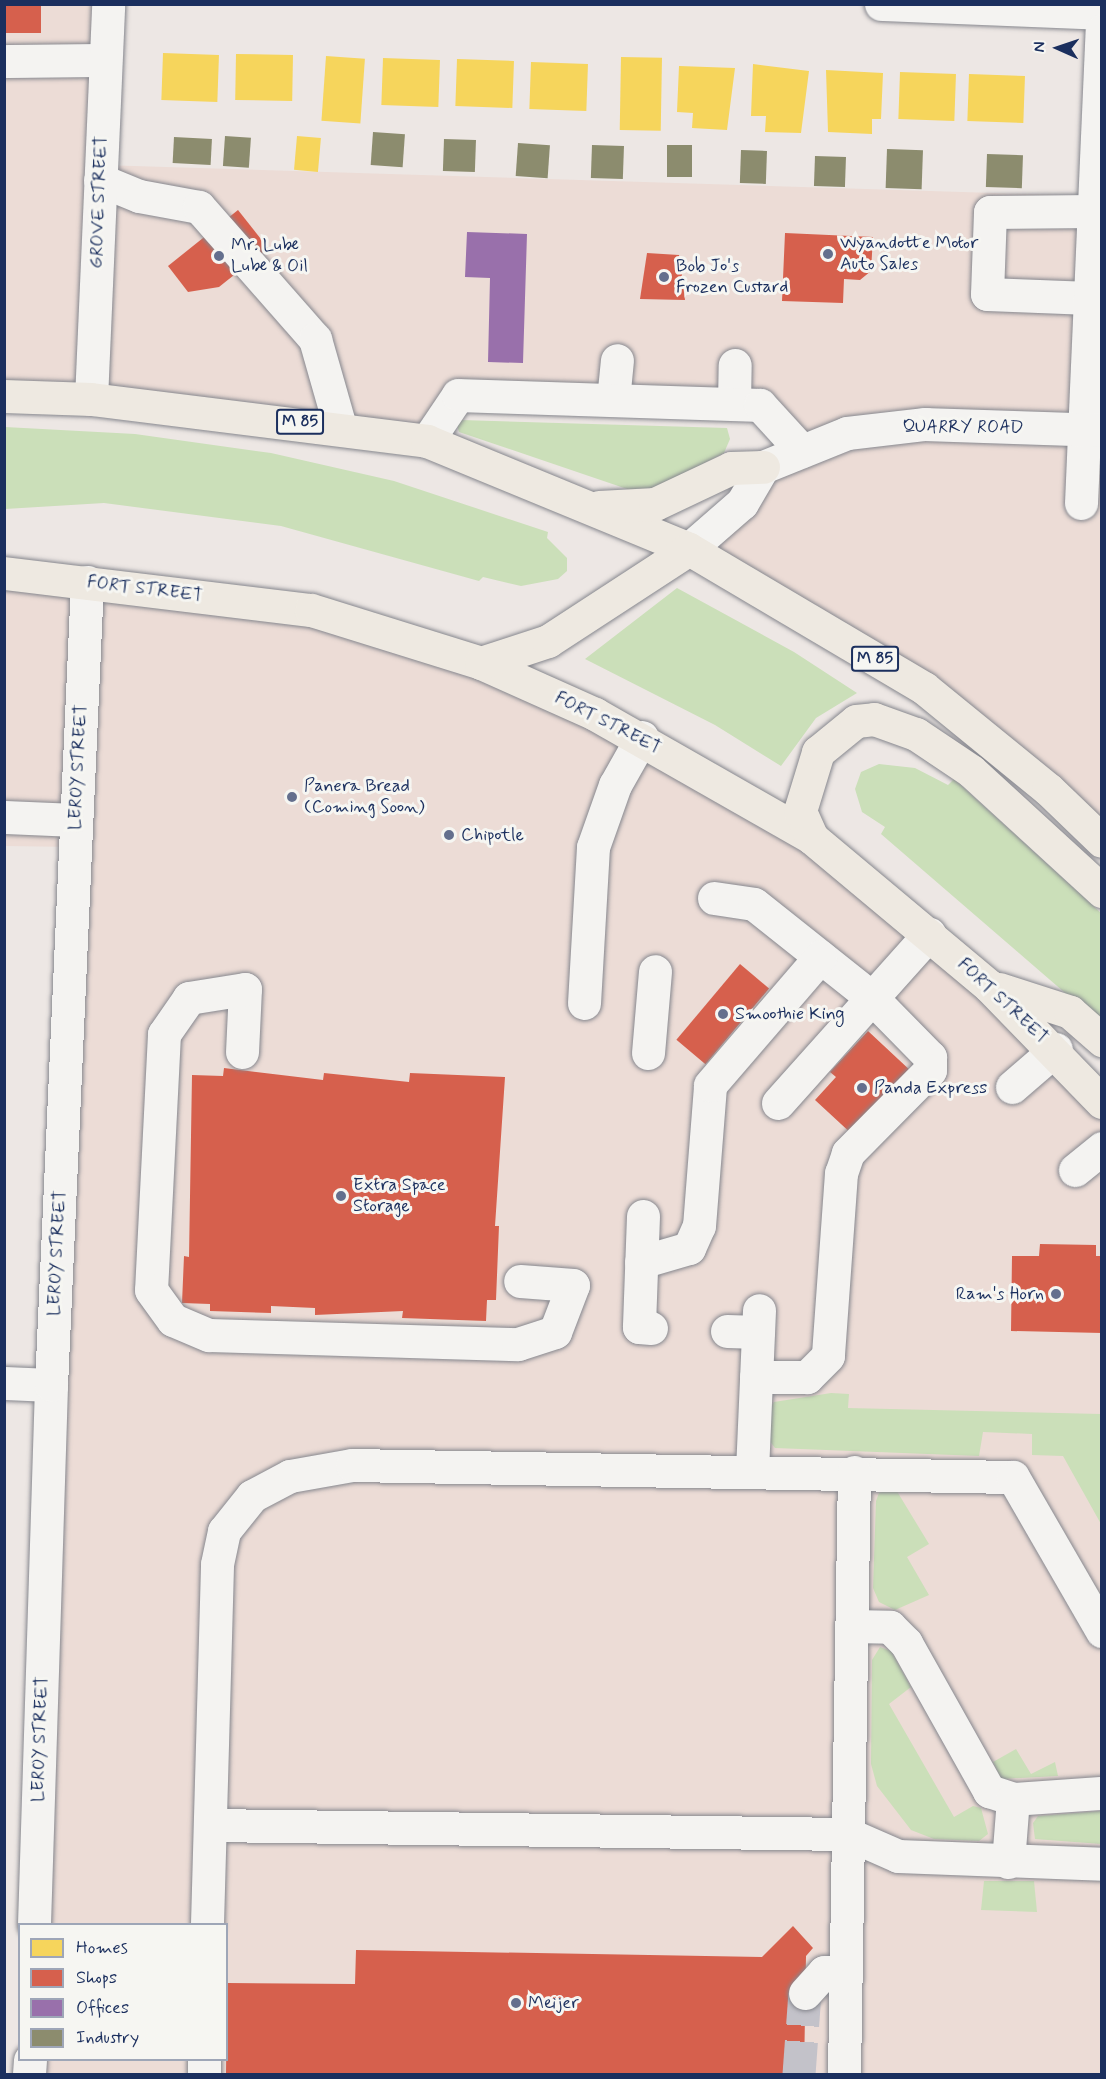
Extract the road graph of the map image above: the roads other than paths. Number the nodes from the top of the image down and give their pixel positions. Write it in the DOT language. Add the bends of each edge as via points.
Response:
graph roads {
  1 [pos="108,4"];
  2 [pos="881,4"];
  3 [pos="1101,13"];
  4 [pos="1101,30"];
  5 [pos="105,60"];
  6 [pos="4,61"];
  7 [pos="100,180"];
  8 [pos="1094,211"];
  9 [pos="1097,256"];
  10 [pos="1090,298"];
  11 [pos="616,360"];
  12 [pos="735,365"];
  13 [pos="4,396"];
  14 [pos="91,399"];
  15 [pos="613,400"];
  16 [pos="734,404"];
  17 [pos="340,427"];
  18 [pos="1093,430"];
  19 [pos="427,441"];
  20 [pos="802,451"];
  21 [pos="764,467"];
  22 [pos="1081,503"];
  23 [pos="582,505"];
  24 [pos="688,549"];
  25 [pos="4,573"];
  26 [pos="87,582"];
  27 [pos="481,663"];
  28 [pos="642,737"];
  29 [pos="4,817"];
  30 [pos="76,820"];
  31 [pos="812,838"];
  32 [pos="1101,841"];
  33 [pos="1101,891"];
  34 [pos="714,898"];
  35 [pos="929,934"];
  36 [pos="820,957"];
  37 [pos="655,971"];
  38 [pos="989,986"];
  39 [pos="872,998"];
  40 [pos="584,1003"];
  41 [pos="1101,1040"];
  42 [pos="1056,1049"];
  43 [pos="242,1052"];
  44 [pos="648,1053"];
  45 [pos="1012,1087"];
  46 [pos="1101,1102"];
  47 [pos="778,1103"];
  48 [pos="1101,1148"];
  49 [pos="1075,1170"];
  50 [pos="643,1216"];
  51 [pos="641,1262"];
  52 [pos="520,1281"];
  53 [pos="748,1324"];
  54 [pos="651,1328"];
  55 [pos="756,1377"];
  56 [pos="4,1383"];
  57 [pos="51,1384"];
  58 [pos="752,1471"];
  59 [pos="854,1472"];
  60 [pos="1090,1583"];
  61 [pos="851,1626"];
  62 [pos="1101,1631"];
  63 [pos="1101,1793"];
  64 [pos="1013,1799"];
  65 [pos="210,1825"];
  66 [pos="848,1834"];
  67 [pos="1008,1862"];
  68 [pos="1101,1864"];
  69 [pos="34,1923"];
  70 [pos="207,1923"];
  71 [pos="845,1972"];
  72 [pos="805,1993"];
  73 [pos="844,2074"];
  1 -- 5 [label="street, GROVE STREET"];
  2 -- 3 [label="street"];
  4 -- 8 [label="street"];
  5 -- 6 [label="street"];
  5 -- 7 [label="street, GROVE STREET"];
  7 -- 14 [label="street, GROVE STREET"];
  7 -- 17 [label="street" via="199,207 315,339"];
  8 -- 9 [label="street"];
  8 -- 10 [label="street" via="990,212 987,294"];
  9 -- 10 [label="street"];
  10 -- 18 [label="street"];
  11 -- 15 [label="street"];
  12 -- 16 [label="street"];
  13 -- 14 [label="main road, M 85"];
  14 -- 17 [label="main road, M 85"];
  15 -- 16 [label="street"];
  15 -- 19 [label="street" via="458,395"];
  16 -- 20 [label="street" via="760,405"];
  17 -- 19 [label="main road, M 85"];
  18 -- 20 [label="street, QUARRY ROAD" via="925,424 847,433"];
  18 -- 22 [label="street"];
  19 -- 23 [label="main road, M 85"];
  20 -- 21 [label="street, QUARRY ROAD"];
  21 -- 23 [label="main road" via="731,468 655,504 628,509"];
  21 -- 24 [label="street" via="742,503"];
  23 -- 24 [label="main road, M 85"];
  24 -- 27 [label="main road" via="549,641"];
  24 -- 32 [label="main road, M 85" via="924,688 1048,789"];
  25 -- 26 [label="main road, FORT STREET"];
  26 -- 27 [label="main road, FORT STREET" via="311,610"];
  26 -- 30 [label="street, LEROY STREET"];
  27 -- 28 [label="main road, FORT STREET"];
  28 -- 31 [label="main road, FORT STREET"];
  28 -- 40 [label="street" via="615,785 593,847"];
  29 -- 30 [label="street"];
  30 -- 57 [label="street, LEROY STREET"];
  31 -- 33 [label="main road" via="800,811 818,752 856,720 874,719 916,735 971,771"];
  31 -- 35 [label="main road, FORT STREET"];
  34 -- 36 [label="street" via="754,904"];
  35 -- 38 [label="main road, FORT STREET"];
  35 -- 39 [label="street"];
  36 -- 39 [label="street"];
  36 -- 51 [label="street" via="710,1085 699,1226 689,1248"];
  37 -- 44 [label="street"];
  38 -- 41 [label="main road" via="1070,1012"];
  38 -- 42 [label="main road, FORT STREET"];
  39 -- 47 [label="street"];
  39 -- 55 [label="street" via="919,1041 930,1057 930,1070 848,1153 841,1173 828,1356 821,1368 807,1377"];
  42 -- 45 [label="street"];
  42 -- 46 [label="main road, FORT STREET"];
  43 -- 52 [label="street" via="244,989 189,998 164,1034 151,1290 173,1320 209,1335 518,1344 555,1332 573,1284"];
  48 -- 49 [label="street"];
  50 -- 51 [label="street"];
  51 -- 54 [label="street" via="639,1327"];
  53 -- 55 [label="street"];
  55 -- 58 [label="street"];
  56 -- 57 [label="street"];
  57 -- 69 [label="street, LEROY STREET"];
  58 -- 59 [label="street"];
  58 -- 65 [label="street" via="326,1466 290,1476 252,1496 224,1531 217,1564"];
  59 -- 60 [label="street" via="1014,1477"];
  59 -- 61 [label="street"];
  60 -- 62 [label="street"];
  61 -- 64 [label="street" via="890,1627 906,1643 989,1791"];
  61 -- 66 [label="street"];
  63 -- 64 [label="street"];
  64 -- 67 [label="street"];
  65 -- 66 [label="street"];
  65 -- 70 [label="street"];
  66 -- 67 [label="street" via="898,1856"];
  66 -- 71 [label="street"];
  67 -- 68 [label="street"];
  71 -- 72 [label="street" via="824,1972"];
  71 -- 73 [label="street"];
}
